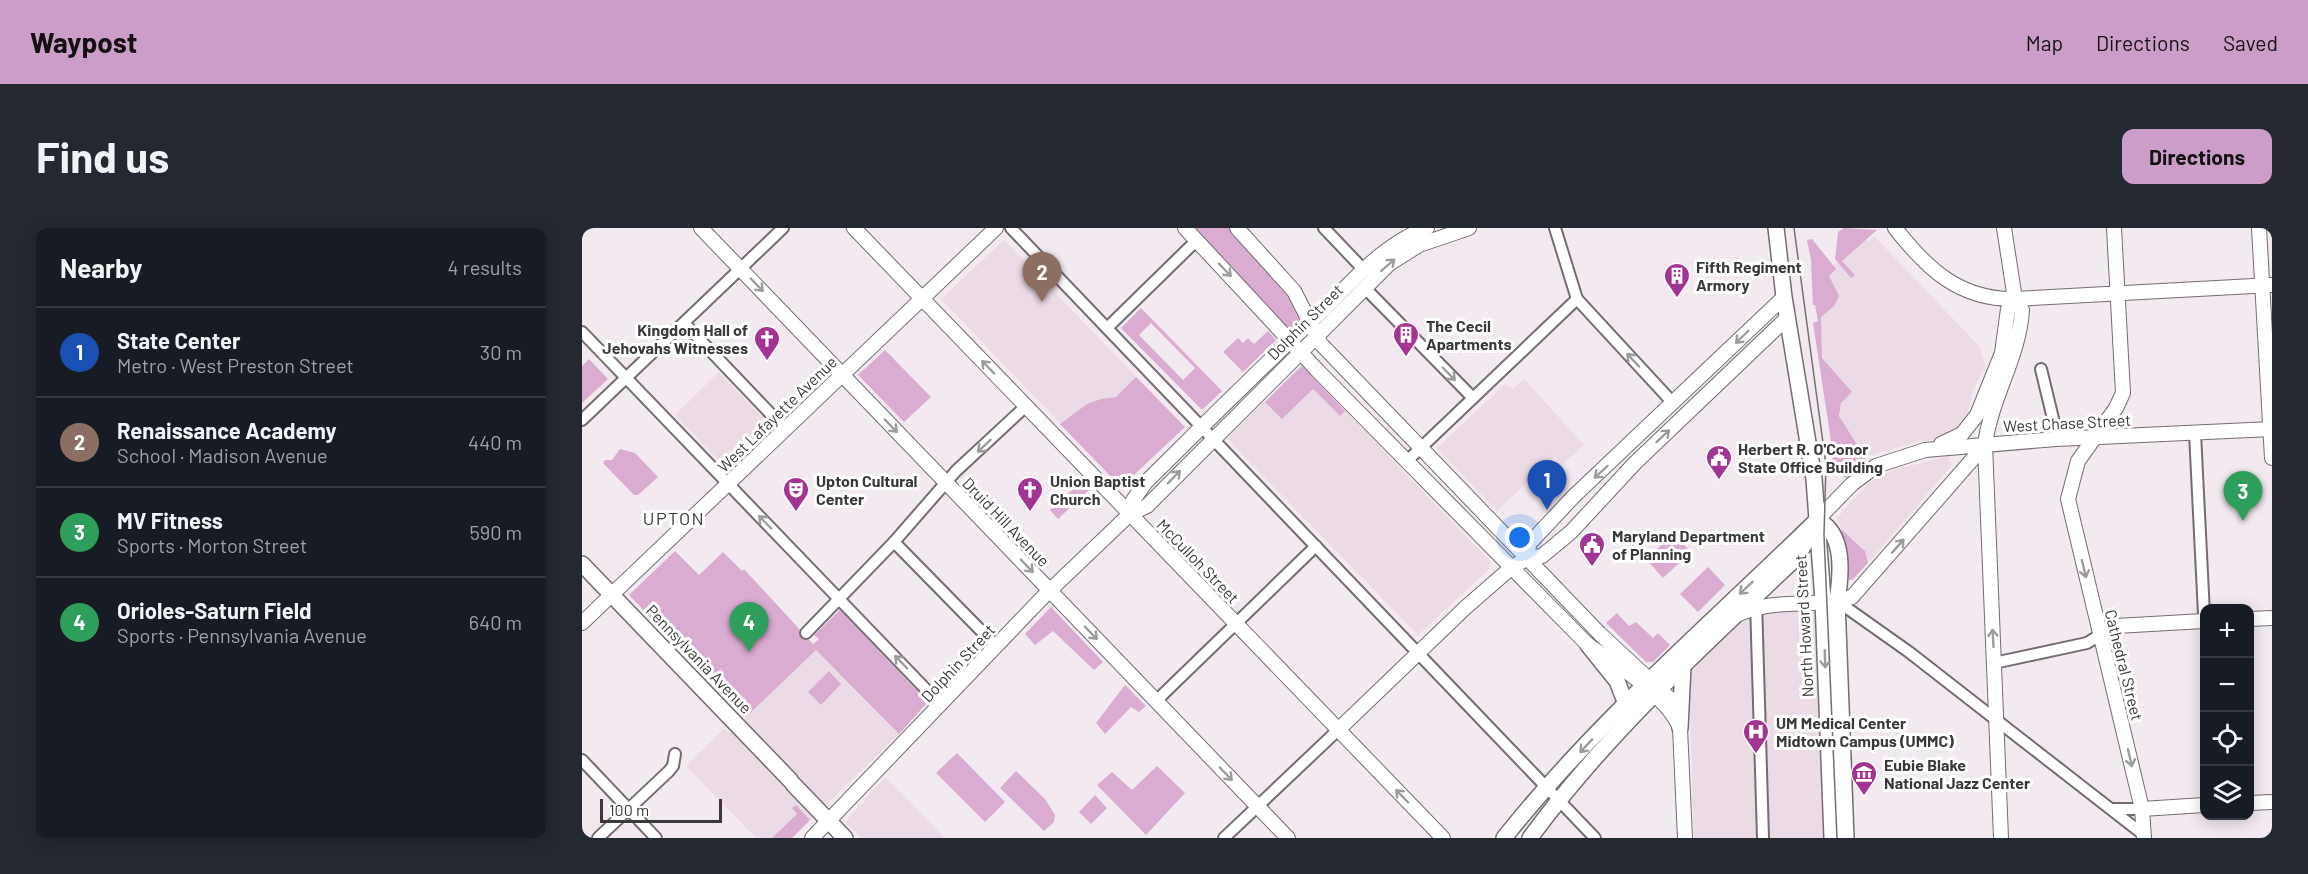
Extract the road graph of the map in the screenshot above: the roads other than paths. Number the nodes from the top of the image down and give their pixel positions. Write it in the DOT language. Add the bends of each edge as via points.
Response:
graph roads {
  1 [pos="701,228"];
  2 [pos="783,228"];
  3 [pos="854,228"];
  4 [pos="996,228"];
  5 [pos="1011,228"];
  6 [pos="1185,228"];
  7 [pos="1237,228"];
  8 [pos="1324,228"];
  9 [pos="1427,228"];
  10 [pos="1469,228"];
  11 [pos="1555,228"];
  12 [pos="1776,228"];
  13 [pos="1895,228"];
  14 [pos="2004,228"];
  15 [pos="2114,228"];
  16 [pos="2259,228"];
  17 [pos="1197,240"];
  18 [pos="741,268"];
  19 [pos="1364,270"];
  20 [pos="2267,285"];
  21 [pos="1364,287"];
  22 [pos="2117,292"];
  23 [pos="1784,297"];
  24 [pos="922,298"];
  25 [pos="1577,299"];
  26 [pos="2015,299"];
  27 [pos="1787,318"];
  28 [pos="684,323"];
  29 [pos="1107,328"];
  30 [pos="1313,328"];
  31 [pos="582,332"];
  32 [pos="1295,344"];
  33 [pos="2041,369"];
  34 [pos="842,375"];
  35 [pos="626,378"];
  36 [pos="1473,398"];
  37 [pos="1673,403"];
  38 [pos="1026,406"];
  39 [pos="582,420"];
  40 [pos="1202,427"];
  41 [pos="785,429"];
  42 [pos="2271,429"];
  43 [pos="2195,433"];
  44 [pos="1212,438"];
  45 [pos="2094,438"];
  46 [pos="2056,439"];
  47 [pos="1985,445"];
  48 [pos="1420,447"];
  49 [pos="1925,450"];
  50 [pos="2272,458"];
  51 [pos="1407,460"];
  52 [pos="728,484"];
  53 [pos="947,484"];
  54 [pos="1130,514"];
  55 [pos="1817,520"];
  56 [pos="894,543"];
  57 [pos="1316,546"];
  58 [pos="1528,558"];
  59 [pos="582,564"];
  60 [pos="1512,567"];
  61 [pos="1050,591"];
  62 [pos="612,595"];
  63 [pos="1858,596"];
  64 [pos="839,599"];
  65 [pos="1756,601"];
  66 [pos="1830,601"];
  67 [pos="2204,604"];
  68 [pos="2272,618"];
  69 [pos="2254,619"];
  70 [pos="1863,621"];
  71 [pos="2200,621"];
  72 [pos="582,623"];
  73 [pos="1236,624"];
  74 [pos="806,633"];
  75 [pos="2100,635"];
  76 [pos="1588,645"];
  77 [pos="996,646"];
  78 [pos="1418,652"];
  79 [pos="1994,663"];
  80 [pos="1683,666"];
  81 [pos="1652,687"];
  82 [pos="1156,701"];
  83 [pos="1626,704"];
  84 [pos="941,705"];
  85 [pos="1681,709"];
  86 [pos="1995,718"];
  87 [pos="1680,728"];
  88 [pos="1338,730"];
  89 [pos="675,754"];
  90 [pos="582,760"];
  91 [pos="1547,787"];
  92 [pos="1558,799"];
  93 [pos="2272,802"];
  94 [pos="2254,803"];
  95 [pos="2200,805"];
  96 [pos="1257,806"];
  97 [pos="629,809"];
  98 [pos="2142,809"];
  99 [pos="2114,810"];
  100 [pos="829,822"];
  101 [pos="2144,837"];
  102 [pos="598,838"];
  103 [pos="656,838"];
  104 [pos="812,838"];
  105 [pos="845,838"];
  106 [pos="1224,838"];
  107 [pos="1288,838"];
  108 [pos="1443,838"];
  109 [pos="1504,838"];
  110 [pos="1530,838"];
  111 [pos="1595,838"];
  112 [pos="1685,838"];
  113 [pos="1764,838"];
  114 [pos="1832,838"];
  115 [pos="1845,838"];
  116 [pos="2001,838"];
  1 -- 18 [label="main road, Druid Hill Avenue"];
  2 -- 18 [label="street"];
  3 -- 24 [label="main road, McCulloh Street"];
  4 -- 24 [label="main road, West Lafayette Avenue"];
  5 -- 29 [label="street"];
  6 -- 17 [label="main road"];
  7 -- 30 [label="main road" via="1294,291"];
  8 -- 19 [label="street"];
  9 -- 19 [label="main road, Dolphin Street" via="1393,244"];
  21 -- 10 [label="main road, Dolphin Street, one-way" via="1409,250"];
  11 -- 25 [label="street"];
  12 -- 23 [label="main road, North Howard Street"];
  13 -- 26 [label="main road" via="1926,265 1949,283 1979,295"];
  14 -- 26 [label="main road"];
  15 -- 22 [label="main road"];
  16 -- 20 [label="main road"];
  17 -- 29 [label="street"];
  17 -- 32 [label="main road, one-way"];
  18 -- 28 [label="street"];
  18 -- 34 [label="main road, Druid Hill Avenue, one-way"];
  19 -- 30 [label="main road, Dolphin Street"];
  20 -- 22 [label="main road"];
  20 -- 42 [label="main road"];
  21 -- 30 [label="main road, Dolphin Street"];
  21 -- 36 [label="street, one-way"];
  22 -- 26 [label="main road"];
  22 -- 45 [label="main road" via="2123,393"];
  23 -- 27 [label="main road, North Howard Street"];
  23 -- 37 [label="main road, one-way"];
  24 -- 34 [label="main road, West Lafayette Avenue"];
  38 -- 24 [label="main road, McCulloh Street, one-way"];
  25 -- 36 [label="street"];
  37 -- 25 [label="street, one-way"];
  26 -- 47 [label="main road" via="2022,310 2019,338 1993,407"];
  26 -- 49 [label="main road" via="2008,309 2002,353 1972,424 1957,437"];
  27 -- 55 [label="main road, North Howard Street" via="1806,417"];
  58 -- 27 [label="main road, one-way" via="1542,556 1571,532 1635,463"];
  28 -- 35 [label="street"];
  28 -- 41 [label="street"];
  29 -- 40 [label="street"];
  30 -- 32 [label="main road, Dolphin Street"];
  30 -- 48 [label="main road" via="1321,344"];
  31 -- 35 [label="street"];
  32 -- 40 [label="main road, Dolphin Street"];
  32 -- 44 [label="main road, Dolphin Street"];
  32 -- 51 [label="main road"];
  33 -- 46 [label="street"];
  34 -- 41 [label="main road, West Lafayette Avenue"];
  34 -- 53 [label="main road, Druid Hill Avenue, one-way"];
  35 -- 39 [label="street"];
  35 -- 52 [label="street"];
  36 -- 48 [label="street"];
  37 -- 58 [label="main road, one-way" via="1553,518 1529,544"];
  38 -- 53 [label="street, one-way"];
  38 -- 54 [label="main road, McCulloh Street"];
  40 -- 44 [label="street"];
  40 -- 54 [label="main road, Dolphin Street" via="1136,495"];
  41 -- 52 [label="main road, West Lafayette Avenue"];
  42 -- 43 [label="main road, West Chase Street"];
  42 -- 50 [label="main road"];
  43 -- 45 [label="main road, West Chase Street"];
  43 -- 67 [label="street"];
  54 -- 44 [label="main road, Dolphin Street, one-way" via="1147,506"];
  44 -- 57 [label="street"];
  45 -- 46 [label="main road, West Chase Street"];
  45 -- 75 [label="main road, Cathedral Street, one-way" via="2074,468 2068,500"];
  46 -- 47 [label="main road, West Chase Street"];
  47 -- 49 [label="main road"];
  63 -- 47 [label="main road, West Chase Street, one-way"];
  79 -- 47 [label="main road, one-way"];
  48 -- 51 [label="street"];
  48 -- 58 [label="main road"];
  49 -- 55 [label="main road" via="1870,470"];
  51 -- 60 [label="main road"];
  52 -- 62 [label="main road, West Lafayette Avenue"];
  64 -- 52 [label="street, one-way"];
  53 -- 56 [label="street"];
  53 -- 61 [label="main road, Druid Hill Avenue, one-way"];
  54 -- 61 [label="main road, Dolphin Street"];
  54 -- 73 [label="main road, McCulloh Street"];
  55 -- 65 [label="main road" via="1796,558"];
  55 -- 66 [label="main road, North Howard Street"];
  55 -- 81 [label="main road, one-way"];
  56 -- 64 [label="street"];
  56 -- 77 [label="street"];
  57 -- 73 [label="street"];
  57 -- 78 [label="street"];
  58 -- 60 [label="main road"];
  58 -- 81 [label="main road"];
  59 -- 62 [label="main road, Pennsylvania Avenue"];
  60 -- 76 [label="main road"];
  60 -- 78 [label="main road"];
  61 -- 77 [label="main road, Dolphin Street"];
  61 -- 82 [label="main road, Druid Hill Avenue, one-way"];
  62 -- 72 [label="main road, West Lafayette Avenue"];
  62 -- 100 [label="main road, Pennsylvania Avenue"];
  63 -- 66 [label="main road, West Chase Street"];
  63 -- 70 [label="street"];
  64 -- 74 [label="street"];
  84 -- 64 [label="street, one-way"];
  65 -- 66 [label="main road"];
  65 -- 80 [label="main road" via="1730,620"];
  65 -- 113 [label="street"];
  66 -- 70 [label="street"];
  66 -- 114 [label="main road, North Howard Street, one-way"];
  66 -- 115 [label="main road, North Howard Street"];
  68 -- 69 [label="main road"];
  70 -- 86 [label="street"];
  71 -- 75 [label="main road" via="2122,625"];
  73 -- 82 [label="street"];
  73 -- 88 [label="main road, McCulloh Street"];
  75 -- 79 [label="street" via="2087,643"];
  75 -- 98 [label="main road, Cathedral Street, one-way"];
  76 -- 81 [label="main road"];
  76 -- 83 [label="main road" via="1617,681"];
  77 -- 84 [label="main road, Dolphin Street"];
  78 -- 88 [label="main road"];
  78 -- 91 [label="street"];
  79 -- 86 [label="main road"];
  80 -- 81 [label="main road"];
  80 -- 85 [label="main road"];
  81 -- 83 [label="main road"];
  81 -- 85 [label="main road"];
  81 -- 87 [label="main road"];
  81 -- 92 [label="main road"];
  82 -- 96 [label="main road, Druid Hill Avenue, one-way"];
  83 -- 91 [label="main road, one-way"];
  84 -- 100 [label="main road, Dolphin Street"];
  85 -- 87 [label="main road"];
  86 -- 99 [label="street"];
  86 -- 116 [label="main road"];
  87 -- 112 [label="main road"];
  88 -- 96 [label="street"];
  108 -- 88 [label="main road, McCulloh Street, one-way"];
  89 -- 97 [label="street" via="673,766"];
  90 -- 97 [label="street"];
  91 -- 92 [label="street"];
  91 -- 109 [label="main road"];
  92 -- 110 [label="main road"];
  92 -- 111 [label="street"];
  93 -- 94 [label="main road"];
  95 -- 98 [label="main road"];
  96 -- 106 [label="street"];
  96 -- 107 [label="main road, Druid Hill Avenue"];
  97 -- 102 [label="street"];
  97 -- 103 [label="street"];
  98 -- 99 [label="street"];
  98 -- 101 [label="main road, Cathedral Street"];
  99 -- 101 [label="street"];
  100 -- 104 [label="main road, Dolphin Street"];
  100 -- 105 [label="main road, Pennsylvania Avenue"];
}
